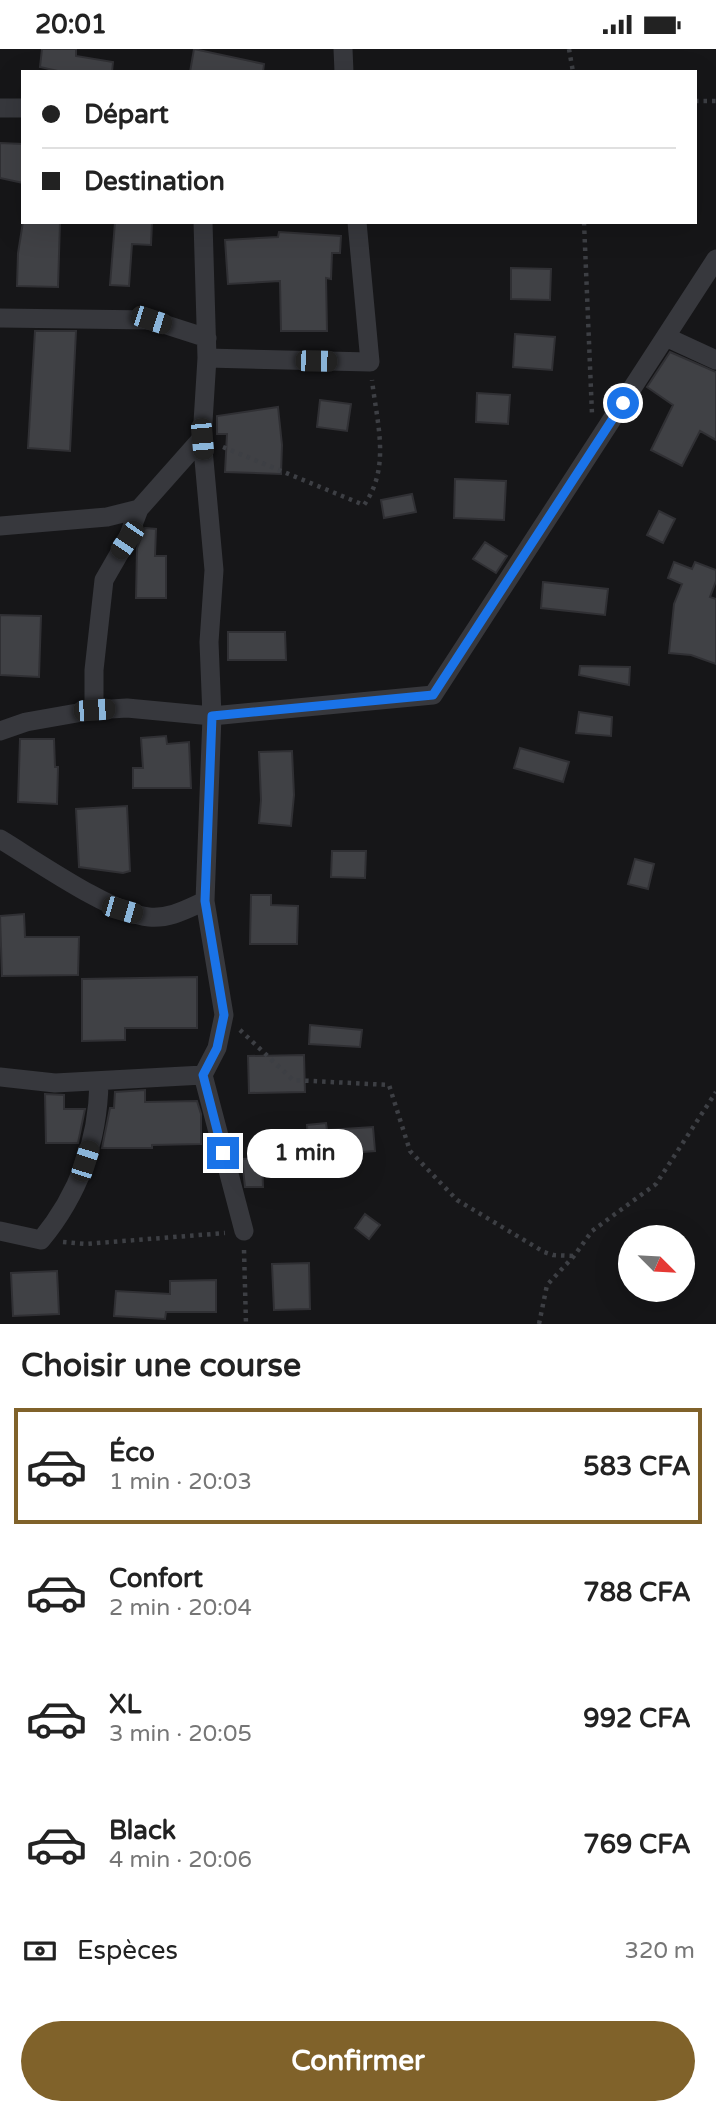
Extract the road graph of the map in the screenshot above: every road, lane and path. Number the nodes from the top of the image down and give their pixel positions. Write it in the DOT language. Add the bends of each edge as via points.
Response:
graph roads {
  1 [pos="343,49"];
  2 [pos="569,49"];
  3 [pos="344,70"];
  4 [pos="573,70"];
  5 [pos="697,101"];
  6 [pos="716,101"];
  7 [pos="0,108"];
  8 [pos="21,108"];
  9 [pos="203,224"];
  10 [pos="357,224"];
  11 [pos="584,224"];
  12 [pos="716,259"];
  13 [pos="0,318"];
  14 [pos="666,337"];
  15 [pos="207,338"];
  16 [pos="208,358"];
  17 [pos="716,361"];
  18 [pos="370,362"];
  19 [pos="202,439"];
  20 [pos="594,448"];
  21 [pos="139,509"];
  22 [pos="0,526"];
  23 [pos="94,710"];
  24 [pos="212,716"];
  25 [pos="0,731"];
  26 [pos="0,839"];
  27 [pos="205,901"];
  28 [pos="224,1015"];
  29 [pos="203,1075"];
  30 [pos="0,1077"];
  31 [pos="99,1082"];
  32 [pos="716,1092"];
  33 [pos="0,1231"];
  34 [pos="244,1231"];
  35 [pos="41,1240"];
  36 [pos="574,1256"];
  37 [pos="246,1324"];
  38 [pos="538,1324"];
  1 -- 3 [label="street"];
  2 -- 4 [label="path"];
  5 -- 6 [label="path"];
  7 -- 8 [label="street"];
  9 -- 15 [label="street"];
  10 -- 18 [label="street"];
  11 -- 20 [label="path"];
  12 -- 14 [label="street"];
  13 -- 15 [label="street" via="151,320"];
  14 -- 17 [label="street"];
  14 -- 20 [label="street"];
  15 -- 16 [label="street"];
  16 -- 18 [label="street"];
  16 -- 19 [label="street"];
  18 -- 19 [label="path" via="382,467 376,488 364,505"];
  19 -- 21 [label="street"];
  19 -- 24 [label="street" via="214,570 209,642"];
  20 -- 24 [label="street" via="433,695"];
  21 -- 22 [label="street" via="107,517"];
  21 -- 23 [label="street" via="104,580"];
  23 -- 24 [label="street" via="160,709"];
  23 -- 25 [label="street"];
  24 -- 27 [label="street"];
  26 -- 27 [label="street" via="122,910 149,917 175,915"];
  27 -- 28 [label="street"];
  28 -- 29 [label="street" via="217,1048"];
  28 -- 36 [label="path" via="293,1080 389,1085 410,1151 457,1200 544,1252"];
  29 -- 31 [label="street"];
  29 -- 34 [label="street"];
  30 -- 31 [label="street"];
  31 -- 35 [label="street" via="99,1106 78,1184"];
  32 -- 36 [label="path" via="656,1184 592,1231"];
  33 -- 35 [label="street"];
  34 -- 35 [label="path" via="85,1244"];
  34 -- 37 [label="path"];
  36 -- 38 [label="path" via="547,1285"];
}
